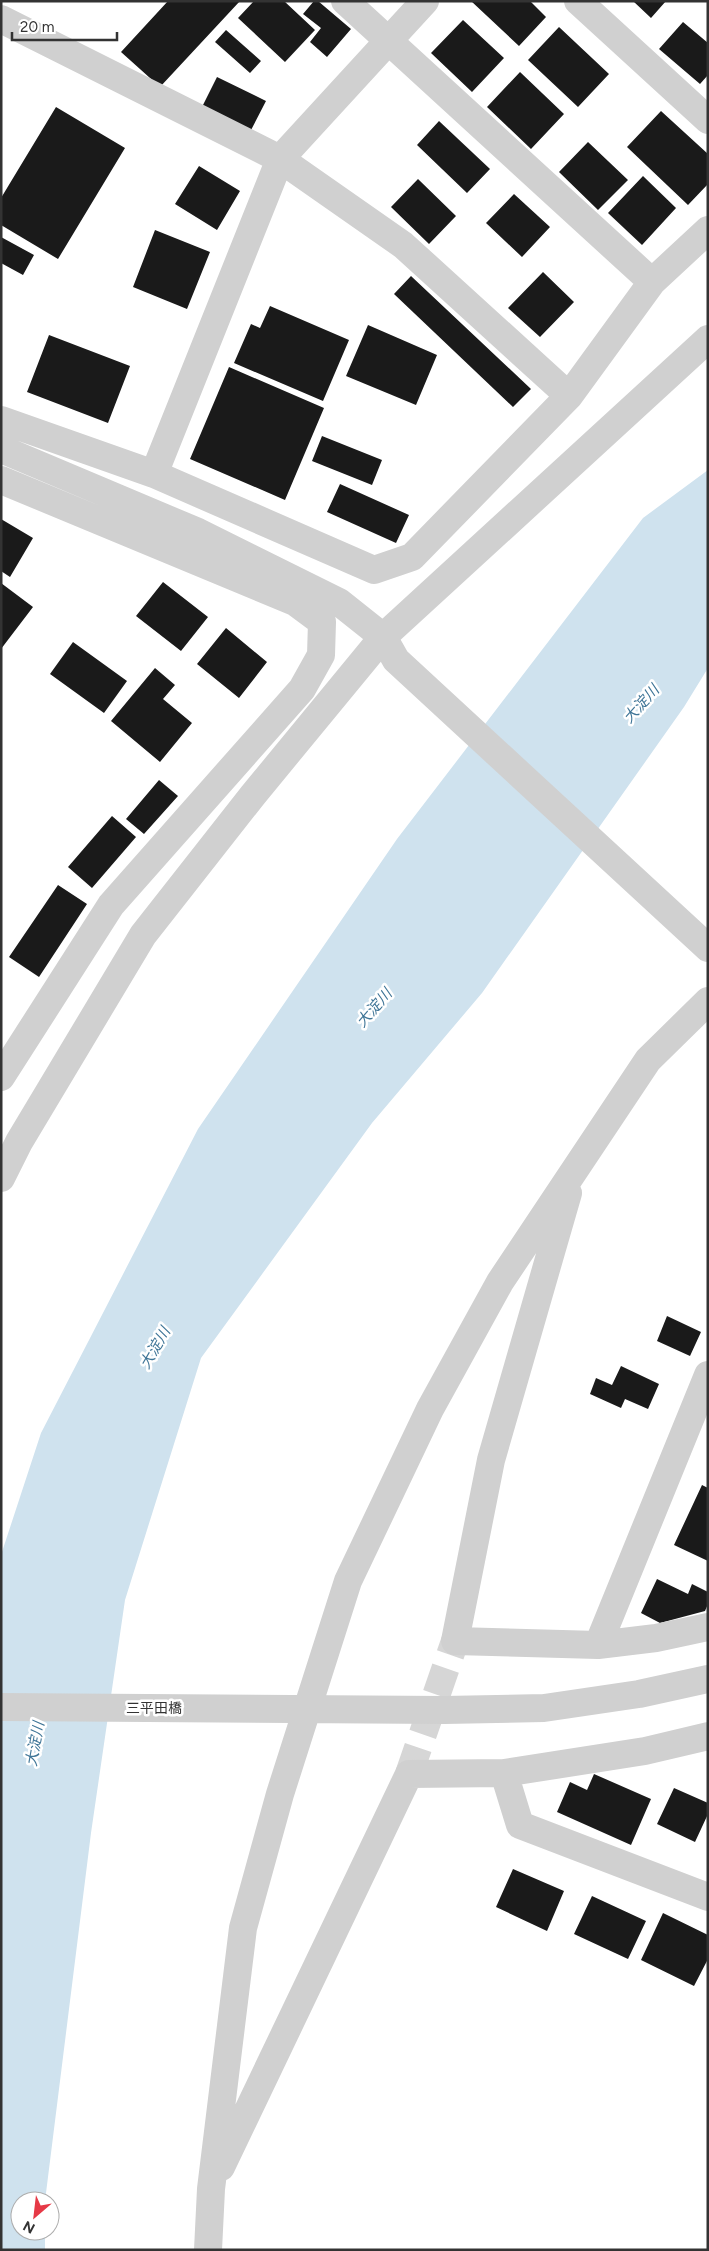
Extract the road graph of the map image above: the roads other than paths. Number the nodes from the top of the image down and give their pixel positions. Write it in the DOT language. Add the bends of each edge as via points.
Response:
graph roads {
  1 [pos="345,1"];
  2 [pos="425,1"];
  3 [pos="578,1"];
  4 [pos="1,19"];
  5 [pos="389,41"];
  6 [pos="708,120"];
  7 [pos="280,159"];
  8 [pos="708,230"];
  9 [pos="652,282"];
  10 [pos="708,339"];
  11 [pos="569,396"];
  12 [pos="1,420"];
  13 [pos="1,449"];
  14 [pos="154,474"];
  15 [pos="1,480"];
  16 [pos="389,648"];
  17 [pos="708,948"];
  18 [pos="708,1001"];
  19 [pos="1,1076"];
  20 [pos="578,1162"];
  21 [pos="1,1178"];
  22 [pos="708,1374"];
  23 [pos="708,1627"];
  24 [pos="598,1645"];
  25 [pos="708,1679"];
  26 [pos="1,1707"];
  27 [pos="306,1708"];
  28 [pos="708,1736"];
  29 [pos="504,1773"];
  30 [pos="708,1897"];
  31 [pos="211,2188"];
  32 [pos="208,2250"];
  1 -- 5 [label="street"];
  2 -- 5 [label="street"];
  3 -- 6 [label="street"];
  4 -- 7 [label="street"];
  5 -- 7 [label="street"];
  5 -- 9 [label="street"];
  7 -- 11 [label="street" via="403,245"];
  7 -- 14 [label="street"];
  8 -- 9 [label="street"];
  9 -- 11 [label="street"];
  10 -- 16 [label="street"];
  11 -- 14 [label="street" via="412,557 374,570"];
  12 -- 14 [label="street"];
  13 -- 16 [label="street" via="225,545 339,602"];
  15 -- 19 [label="street" via="295,602 322,622 322,655 302,689 111,905"];
  16 -- 17 [label="street"];
  16 -- 21 [label="street" via="253,795 143,936 19,1142"];
  18 -- 20 [label="street" via="648,1060"];
  20 -- 24 [label="street" via="491,1460 455,1641"];
  20 -- 27 [label="street" via="500,1282 430,1409 348,1581"];
  22 -- 24 [label="street"];
  23 -- 24 [label="street"];
  25 -- 27 [label="street, 三平田橋" via="639,1694 544,1708"];
  26 -- 27 [label="street, 三平田橋"];
  27 -- 31 [label="street" via="243,1928"];
  28 -- 29 [label="street" via="645,1751"];
  29 -- 30 [label="street" via="520,1825"];
  29 -- 31 [label="street" via="409,1774"];
  31 -- 32 [label="street"];
}
